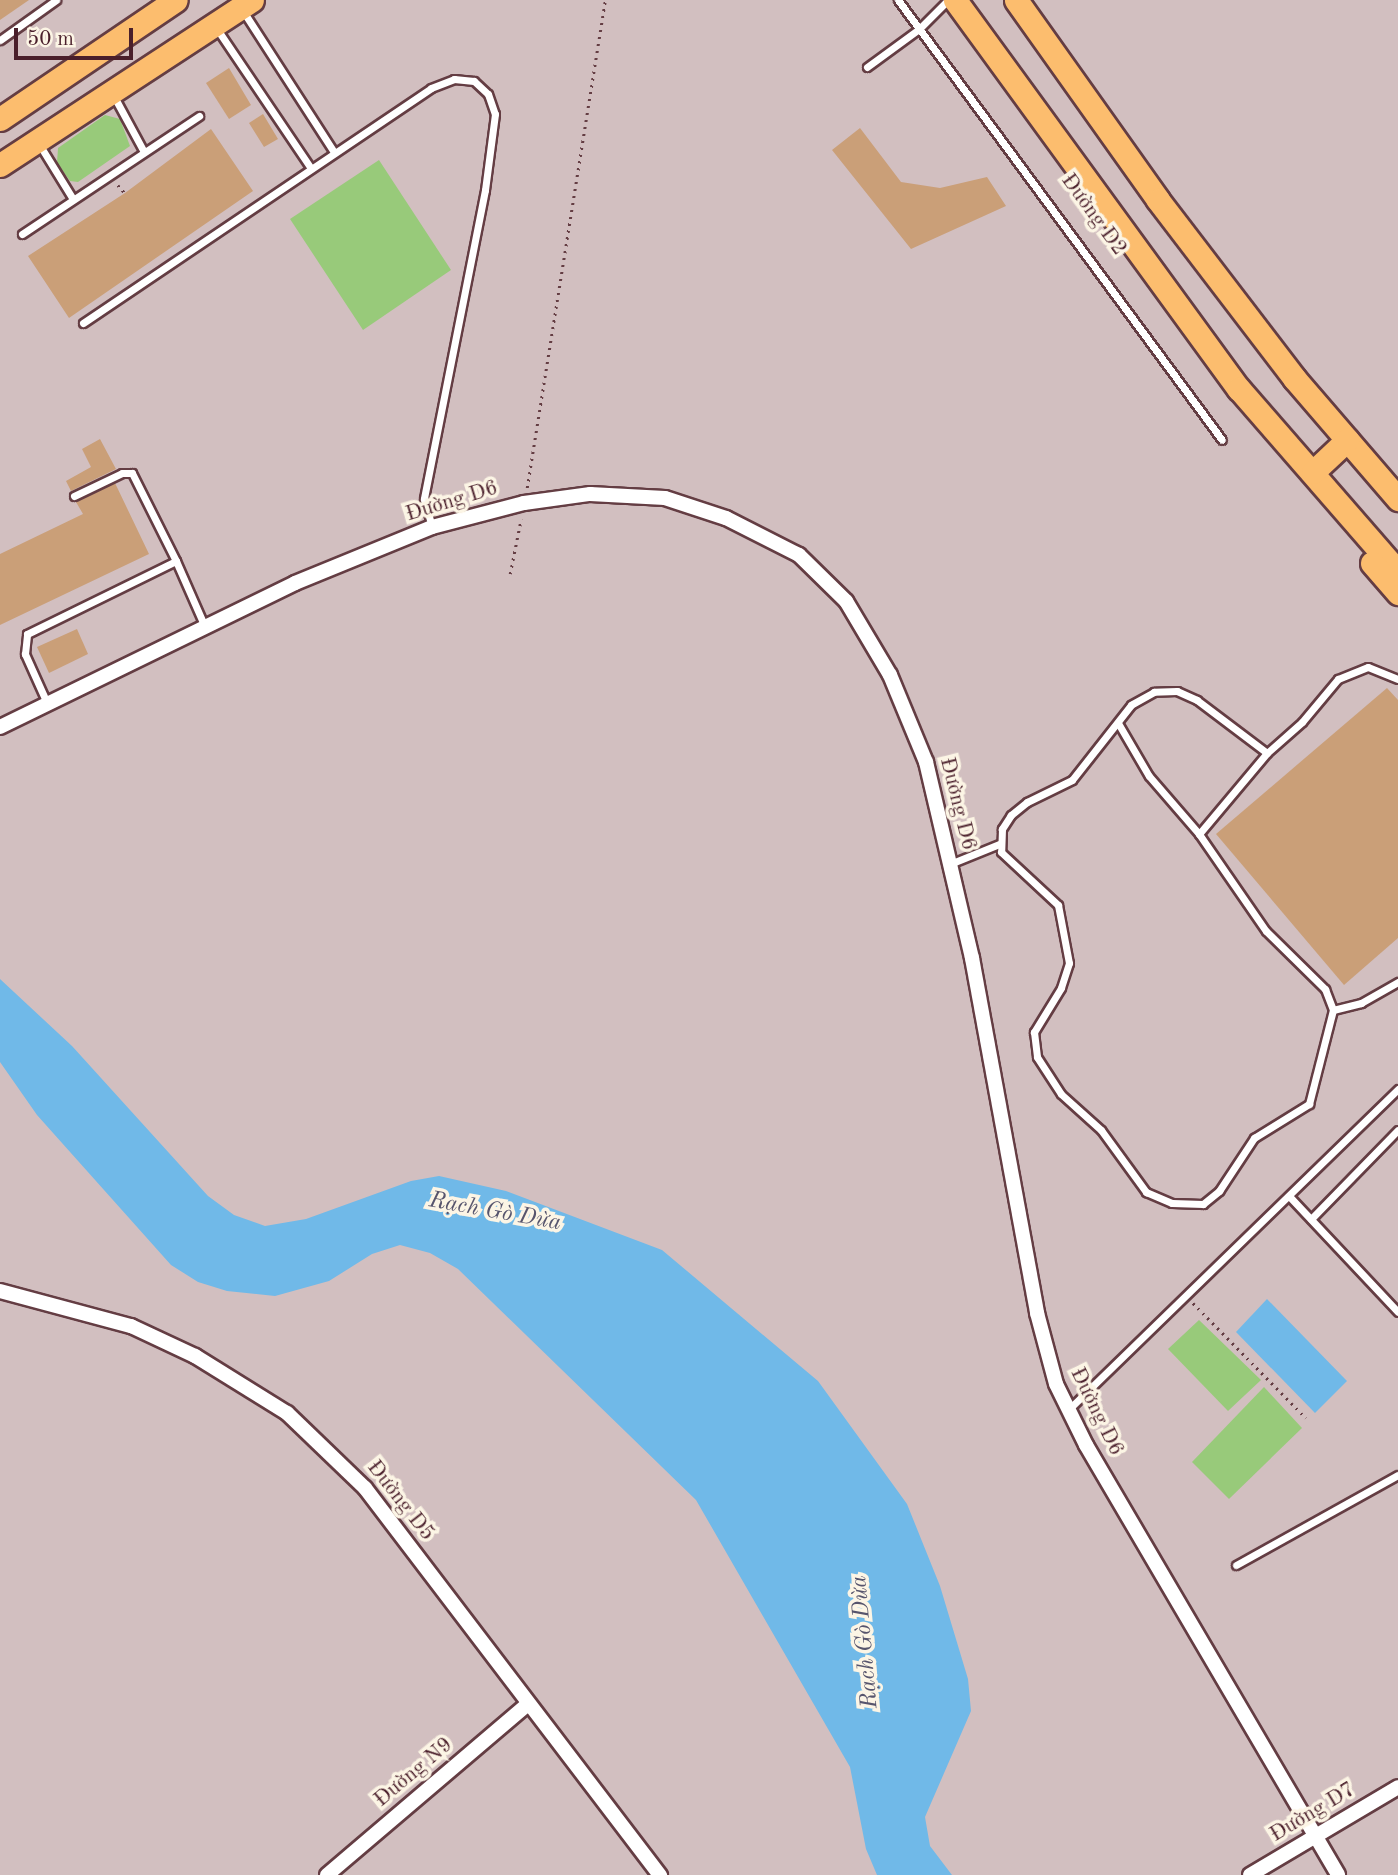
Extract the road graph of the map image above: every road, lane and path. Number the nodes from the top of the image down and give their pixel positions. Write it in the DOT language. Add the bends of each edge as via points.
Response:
graph roads {
  1 [pos="56,0"];
  2 [pos="154,0"];
  3 [pos="176,0"];
  4 [pos="605,0"];
  5 [pos="898,0"];
  6 [pos="948,0"];
  7 [pos="955,0"];
  8 [pos="1016,0"];
  9 [pos="1033,0"];
  10 [pos="246,4"];
  11 [pos="919,29"];
  12 [pos="205,31"];
  13 [pos="0,40"];
  14 [pos="867,67"];
  15 [pos="1068,74"];
  16 [pos="0,102"];
  17 [pos="117,102"];
  18 [pos="199,116"];
  19 [pos="0,119"];
  20 [pos="46,135"];
  21 [pos="143,150"];
  22 [pos="334,152"];
  23 [pos="0,165"];
  24 [pos="310,167"];
  25 [pos="73,199"];
  26 [pos="22,234"];
  27 [pos="83,323"];
  28 [pos="1222,440"];
  29 [pos="1347,440"];
  30 [pos="1313,472"];
  31 [pos="1396,495"];
  32 [pos="74,496"];
  33 [pos="524,503"];
  34 [pos="1360,524"];
  35 [pos="432,527"];
  36 [pos="176,561"];
  37 [pos="1398,572"];
  38 [pos="510,574"];
  39 [pos="1398,593"];
  40 [pos="205,627"];
  41 [pos="1398,679"];
  42 [pos="48,704"];
  43 [pos="1118,723"];
  44 [pos="0,727"];
  45 [pos="1266,753"];
  46 [pos="1199,834"];
  47 [pos="999,844"];
  48 [pos="950,864"];
  49 [pos="1398,982"];
  50 [pos="1333,1010"];
  51 [pos="1398,1089"];
  52 [pos="1398,1131"];
  53 [pos="1289,1196"];
  54 [pos="1311,1219"];
  55 [pos="0,1291"];
  56 [pos="1185,1296"];
  57 [pos="1398,1312"];
  58 [pos="1069,1409"];
  59 [pos="1307,1418"];
  60 [pos="1398,1475"];
  61 [pos="1236,1565"];
  62 [pos="528,1704"];
  63 [pos="1398,1787"];
  64 [pos="1316,1836"];
  65 [pos="327,1875"];
  66 [pos="660,1875"];
  67 [pos="1250,1875"];
  68 [pos="1338,1875"];
  1 -- 13 [label="lane"];
  2 -- 16 [label="main road"];
  3 -- 19 [label="main road"];
  4 -- 33 [label="path"];
  5 -- 11 [label="lane"];
  6 -- 11 [label="lane"];
  7 -- 30 [label="main road, Đường D2" via="1239,388"];
  8 -- 15 [label="main road"];
  9 -- 15 [label="main road" via="1069,52"];
  10 -- 12 [label="main road"];
  10 -- 22 [label="lane"];
  11 -- 14 [label="lane"];
  11 -- 28 [label="lane"];
  12 -- 17 [label="main road" via="185,56"];
  12 -- 20 [label="main road"];
  12 -- 24 [label="lane"];
  15 -- 29 [label="main road" via="1136,170"];
  17 -- 20 [label="main road" via="72,132"];
  17 -- 21 [label="lane"];
  18 -- 21 [label="lane"];
  20 -- 23 [label="main road"];
  20 -- 25 [label="lane"];
  21 -- 25 [label="lane"];
  22 -- 24 [label="lane"];
  22 -- 35 [label="lane" via="443,81 474,81 492,104 485,190 424,499"];
  24 -- 27 [label="lane"];
  25 -- 26 [label="lane"];
  29 -- 30 [label="main road"];
  29 -- 31 [label="main road"];
  30 -- 34 [label="main road, Đường D2"];
  32 -- 36 [label="lane" via="122,473 132,473"];
  33 -- 35 [label="street, Đường D6"];
  33 -- 38 [label="path"];
  33 -- 48 [label="street, Đường D6" via="590,494 665,498 726,518 799,555 846,601 890,675 926,762"];
  34 -- 37 [label="main road, Đường D2"];
  34 -- 39 [label="main road, Đường D2" via="1365,554"];
  35 -- 40 [label="street, Đường D6" via="295,583"];
  36 -- 40 [label="lane"];
  36 -- 42 [label="lane" via="27,634 25,654"];
  40 -- 42 [label="street, Đường D6"];
  41 -- 45 [label="lane" via="1376,668 1353,670 1330,686 1302,722"];
  42 -- 44 [label="street, Đường D6"];
  43 -- 45 [label="lane" via="1138,699 1177,691 1198,700"];
  43 -- 46 [label="lane" via="1150,776"];
  43 -- 47 [label="lane" via="1080,773 1018,807 1006,822"];
  45 -- 46 [label="lane"];
  46 -- 50 [label="lane" via="1266,931 1325,989"];
  47 -- 48 [label="lane"];
  47 -- 50 [label="lane" via="1004,859 1058,905 1064,931 1068,975 1034,1032 1037,1057 1061,1094 1101,1129 1135,1183 1156,1199 1203,1204 1219,1191 1254,1138 1304,1110 1316,1086"];
  48 -- 58 [label="street, Đường D6" via="1037,1313 1056,1384"];
  49 -- 50 [label="lane" via="1361,1003"];
  51 -- 53 [label="lane"];
  52 -- 54 [label="lane"];
  53 -- 54 [label="lane"];
  53 -- 56 [label="lane"];
  54 -- 57 [label="lane"];
  55 -- 62 [label="street, Đường D5" via="131,1326 216,1367 287,1413 365,1488"];
  56 -- 58 [label="lane"];
  56 -- 59 [label="path"];
  58 -- 64 [label="street, Đường D6"];
  60 -- 61 [label="lane"];
  62 -- 65 [label="street, Đường N9"];
  62 -- 66 [label="street, Đường D5"];
  63 -- 64 [label="street, Đường D7"];
  64 -- 67 [label="street, Đường D7"];
  64 -- 68 [label="street, Đường D6"];
}
